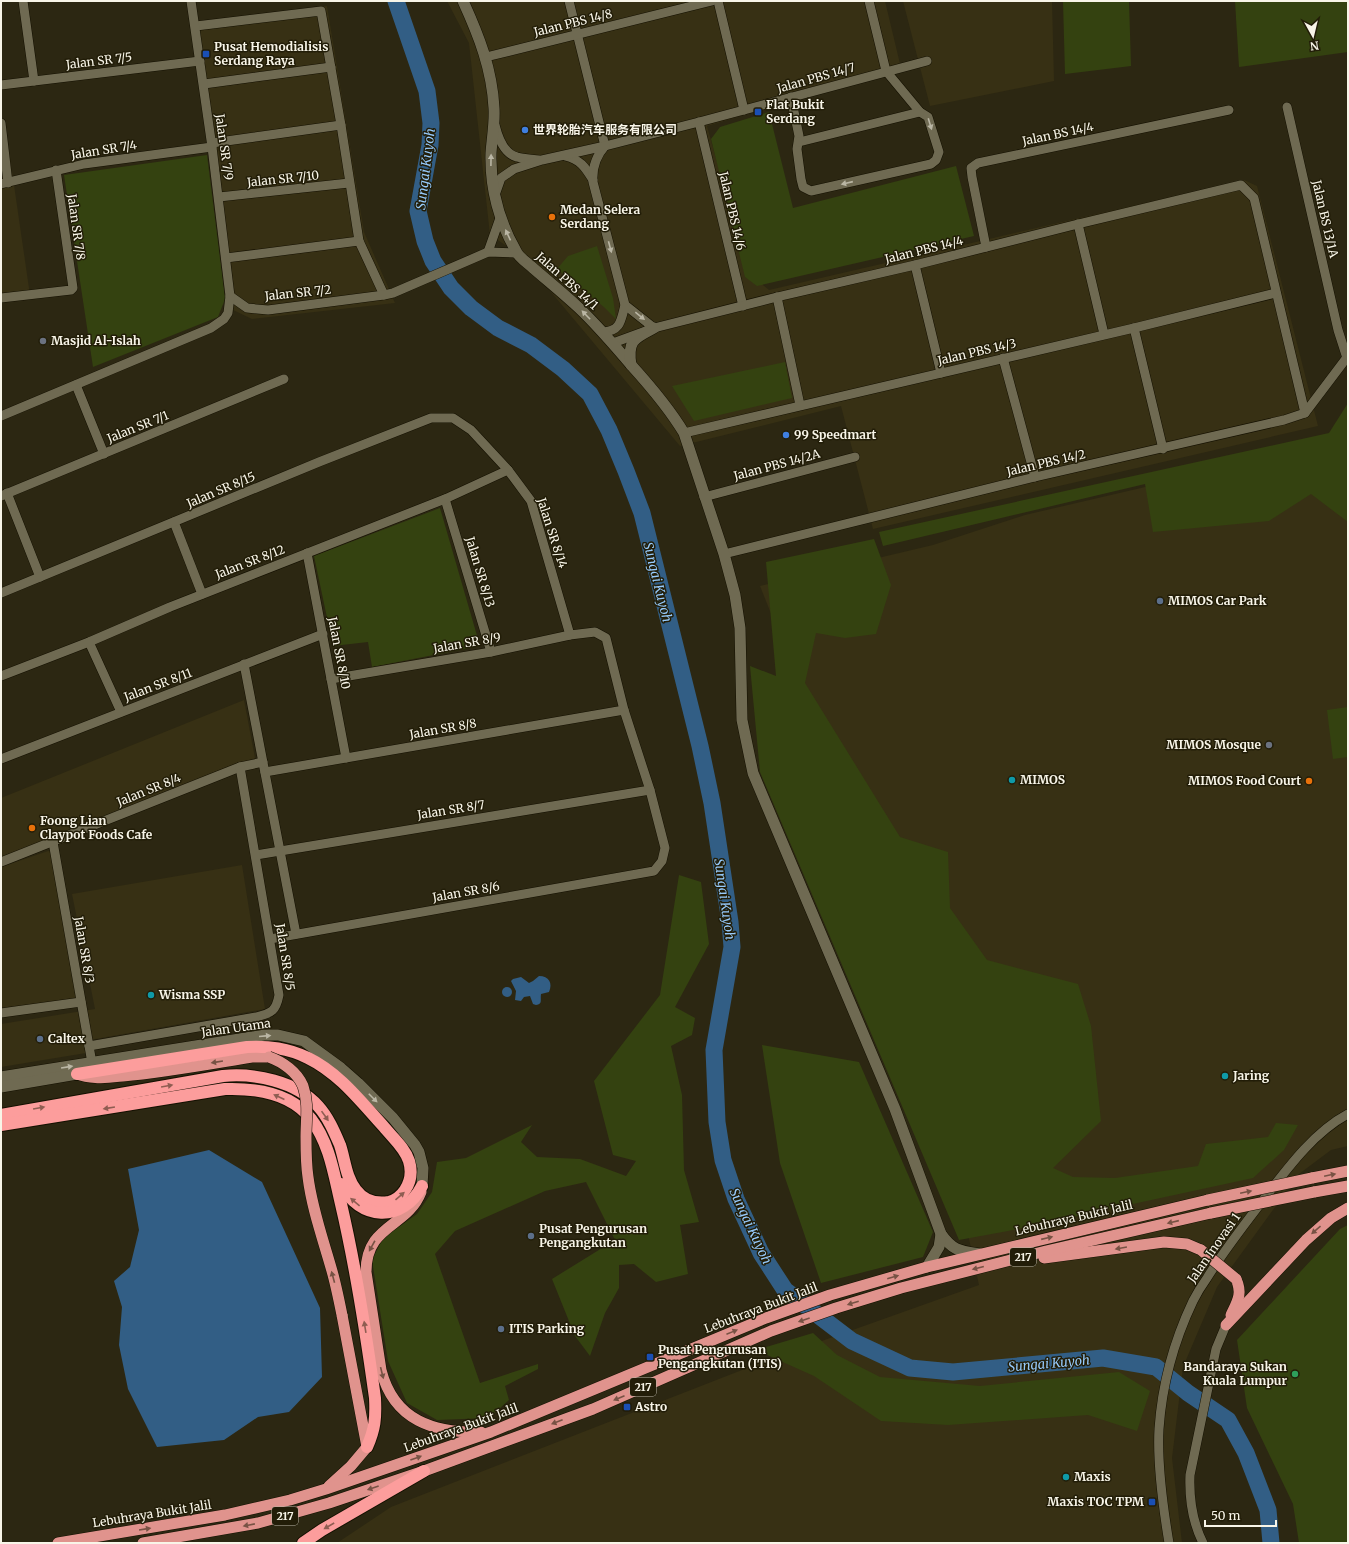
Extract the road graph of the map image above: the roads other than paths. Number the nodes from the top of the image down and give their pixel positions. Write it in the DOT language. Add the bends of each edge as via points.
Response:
graph roads {
  1 [pos="23,1"];
  2 [pos="191,1"];
  3 [pos="463,1"];
  4 [pos="569,1"];
  5 [pos="712,1"];
  6 [pos="718,1"];
  7 [pos="869,1"];
  8 [pos="196,26"];
  9 [pos="578,35"];
  10 [pos="486,57"];
  11 [pos="200,61"];
  12 [pos="926,61"];
  13 [pos="331,67"];
  14 [pos="886,71"];
  15 [pos="34,81"];
  16 [pos="204,84"];
  17 [pos="1,85"];
  18 [pos="791,97"];
  19 [pos="1286,107"];
  20 [pos="744,110"];
  21 [pos="1230,110"];
  22 [pos="920,112"];
  23 [pos="699,122"];
  24 [pos="1,123"];
  25 [pos="495,123"];
  26 [pos="341,125"];
  27 [pos="799,142"];
  28 [pos="212,145"];
  29 [pos="605,146"];
  30 [pos="562,156"];
  31 [pos="542,160"];
  32 [pos="56,170"];
  33 [pos="593,182"];
  34 [pos="4,183"];
  35 [pos="350,183"];
  36 [pos="218,197"];
  37 [pos="494,197"];
  38 [pos="500,218"];
  39 [pos="1078,224"];
  40 [pos="359,241"];
  41 [pos="986,247"];
  42 [pos="516,253"];
  43 [pos="484,254"];
  44 [pos="226,258"];
  45 [pos="915,265"];
  46 [pos="1276,293"];
  47 [pos="389,294"];
  48 [pos="230,296"];
  49 [pos="777,297"];
  50 [pos="1,298"];
  51 [pos="625,305"];
  52 [pos="743,306"];
  53 [pos="654,328"];
  54 [pos="1134,328"];
  55 [pos="602,332"];
  56 [pos="1104,334"];
  57 [pos="613,343"];
  58 [pos="1347,357"];
  59 [pos="1003,358"];
  60 [pos="631,365"];
  61 [pos="941,373"];
  62 [pos="284,379"];
  63 [pos="76,385"];
  64 [pos="800,406"];
  65 [pos="1305,413"];
  66 [pos="1,416"];
  67 [pos="452,418"];
  68 [pos="684,433"];
  69 [pos="1163,449"];
  70 [pos="104,454"];
  71 [pos="855,457"];
  72 [pos="508,470"];
  73 [pos="1035,477"];
  74 [pos="4,495"];
  75 [pos="704,497"];
  76 [pos="445,499"];
  77 [pos="174,522"];
  78 [pos="307,553"];
  79 [pos="724,554"];
  80 [pos="40,577"];
  81 [pos="1,593"];
  82 [pos="202,594"];
  83 [pos="323,634"];
  84 [pos="570,635"];
  85 [pos="89,642"];
  86 [pos="491,652"];
  87 [pos="244,664"];
  88 [pos="1,676"];
  89 [pos="331,679"];
  90 [pos="624,710"];
  91 [pos="121,712"];
  92 [pos="346,758"];
  93 [pos="1,759"];
  94 [pos="263,762"];
  95 [pos="240,767"];
  96 [pos="265,772"];
  97 [pos="650,790"];
  98 [pos="52,842"];
  99 [pos="280,851"];
  100 [pos="256,855"];
  101 [pos="1,862"];
  102 [pos="296,934"];
  103 [pos="270,939"];
  104 [pos="81,1002"];
  105 [pos="1,1013"];
  106 [pos="89,1046"];
  107 [pos="92,1063"];
  108 [pos="77,1074"];
  109 [pos="1,1078"];
  110 [pos="1,1087"];
  111 [pos="1348,1114"];
  112 [pos="1,1115"];
  113 [pos="1,1125"];
  114 [pos="334,1169"];
  115 [pos="1348,1171"];
  116 [pos="422,1186"];
  117 [pos="1348,1186"];
  118 [pos="1348,1208"];
  119 [pos="941,1234"];
  120 [pos="980,1254"];
  121 [pos="999,1263"];
  122 [pos="927,1267"];
  123 [pos="1226,1325"];
  124 [pos="490,1432"];
  125 [pos="366,1447"];
  126 [pos="424,1471"];
  127 [pos="326,1489"];
  128 [pos="58,1543"];
  129 [pos="143,1543"];
  130 [pos="302,1543"];
  131 [pos="1169,1543"];
  132 [pos="1203,1543"];
  1 -- 15 [label="street"];
  2 -- 8 [label="street, Jalan SR 7/9"];
  3 -- 10 [label="street, Jalan PBS 14/1"];
  4 -- 9 [label="street"];
  5 -- 9 [label="street, Jalan PBS 14/8"];
  6 -- 20 [label="street"];
  7 -- 14 [label="street"];
  8 -- 11 [label="street, Jalan SR 7/9"];
  8 -- 13 [label="street" via="321,11"];
  9 -- 10 [label="street, Jalan PBS 14/8"];
  9 -- 29 [label="street"];
  10 -- 25 [label="street, Jalan PBS 14/1"];
  11 -- 15 [label="street, Jalan SR 7/5"];
  11 -- 16 [label="street, Jalan SR 7/9"];
  12 -- 14 [label="street, Jalan PBS 14/7"];
  13 -- 16 [label="street"];
  13 -- 26 [label="street"];
  14 -- 18 [label="street, Jalan PBS 14/7"];
  14 -- 22 [label="street"];
  15 -- 17 [label="street, Jalan SR 7/5"];
  16 -- 28 [label="street, Jalan SR 7/9"];
  18 -- 20 [label="street, Jalan PBS 14/7"];
  18 -- 27 [label="street"];
  19 -- 58 [label="street, Jalan BS 13/1A" via="1338,330"];
  20 -- 23 [label="street, Jalan PBS 14/7"];
  21 -- 41 [label="street, Jalan BS 14/4" via="978,163 971,168"];
  22 -- 27 [label="street"];
  22 -- 27 [label="street, one-way" via="928,117 939,152 931,164 811,191 804,188 801,179 796,150"];
  23 -- 29 [label="street, Jalan PBS 14/7"];
  23 -- 52 [label="street, Jalan PBS 14/6"];
  24 -- 34 [label="street"];
  25 -- 31 [label="street, Jalan PBS 14/7" via="506,150 516,157"];
  37 -- 25 [label="street, Jalan PBS 14/1, one-way" via="491,170"];
  26 -- 28 [label="street, Jalan SR 7/4"];
  26 -- 35 [label="street"];
  28 -- 32 [label="street, Jalan SR 7/4"];
  28 -- 36 [label="street, Jalan SR 7/9"];
  29 -- 30 [label="street, Jalan PBS 14/7"];
  29 -- 33 [label="street" via="598,154"];
  30 -- 31 [label="street, Jalan PBS 14/7"];
  30 -- 33 [label="street" via="575,158 585,167"];
  31 -- 37 [label="street, Jalan PBS 14/7" via="514,169 501,178"];
  32 -- 34 [label="street, Jalan SR 7/4"];
  32 -- 50 [label="street, Jalan SR 7/8" via="73,287 71,290"];
  33 -- 51 [label="street, one-way"];
  35 -- 36 [label="street, Jalan SR 7/10"];
  35 -- 40 [label="street"];
  36 -- 44 [label="street, Jalan SR 7/9"];
  37 -- 38 [label="street, Jalan PBS 14/1"];
  42 -- 38 [label="street, Jalan PBS 14/1, one-way"];
  38 -- 43 [label="street"];
  39 -- 41 [label="street, Jalan PBS 14/4"];
  39 -- 46 [label="street, Jalan PBS 14/4" via="1241,185 1254,198"];
  39 -- 56 [label="street"];
  40 -- 44 [label="street"];
  40 -- 47 [label="street"];
  41 -- 45 [label="street, Jalan PBS 14/4"];
  42 -- 43 [label="street, Jalan SR 7/2"];
  55 -- 42 [label="street, Jalan PBS 14/1, one-way" via="580,309"];
  43 -- 47 [label="street, Jalan SR 7/2"];
  44 -- 48 [label="street, Jalan SR 7/9"];
  45 -- 49 [label="street, Jalan PBS 14/4"];
  45 -- 61 [label="street"];
  46 -- 54 [label="street, Jalan PBS 14/3"];
  46 -- 65 [label="street"];
  47 -- 48 [label="street, Jalan SR 7/2" via="268,310 247,308"];
  48 -- 63 [label="street" via="228,313 211,328"];
  49 -- 52 [label="street, Jalan PBS 14/4"];
  49 -- 64 [label="street"];
  51 -- 53 [label="street, one-way"];
  51 -- 55 [label="street" via="617,328"];
  52 -- 53 [label="street, Jalan PBS 14/4"];
  53 -- 57 [label="street, Jalan PBS 14/4"];
  53 -- 60 [label="street" via="637,338 630,347"];
  54 -- 56 [label="street, Jalan PBS 14/3"];
  54 -- 69 [label="street"];
  55 -- 57 [label="street, Jalan PBS 14/1"];
  56 -- 59 [label="street, Jalan PBS 14/3"];
  57 -- 60 [label="street, Jalan PBS 14/1"];
  58 -- 65 [label="street"];
  59 -- 61 [label="street, Jalan PBS 14/3"];
  59 -- 73 [label="street"];
  60 -- 68 [label="street, Jalan PBS 14/1" via="675,418"];
  61 -- 64 [label="street, Jalan PBS 14/3"];
  62 -- 70 [label="street, Jalan SR 7/1"];
  63 -- 66 [label="street"];
  63 -- 70 [label="street"];
  64 -- 68 [label="street, Jalan PBS 14/3"];
  65 -- 69 [label="street, Jalan PBS 14/2"];
  67 -- 72 [label="street, Jalan SR 8/14" via="470,430"];
  67 -- 77 [label="street, Jalan SR 8/15" via="431,418"];
  68 -- 75 [label="street, Jalan PBS 14/1"];
  69 -- 73 [label="street, Jalan PBS 14/2"];
  70 -- 74 [label="street, Jalan SR 7/1"];
  71 -- 75 [label="street, Jalan PBS 14/2A"];
  72 -- 76 [label="street, Jalan SR 8/12"];
  72 -- 84 [label="street, Jalan SR 8/14" via="531,501"];
  73 -- 79 [label="street, Jalan PBS 14/2"];
  74 -- 80 [label="street"];
  75 -- 79 [label="street, Jalan PBS 14/1"];
  76 -- 78 [label="street, Jalan SR 8/12"];
  76 -- 86 [label="street, Jalan SR 8/13"];
  77 -- 80 [label="street, Jalan SR 8/15"];
  77 -- 82 [label="street"];
  78 -- 82 [label="street, Jalan SR 8/12"];
  78 -- 83 [label="street, Jalan SR 8/10"];
  79 -- 119 [label="street, Jalan PBS 14/1" via="735,595 740,628 742,720 753,772 895,1109"];
  80 -- 81 [label="street, Jalan SR 8/15"];
  82 -- 85 [label="street, Jalan SR 8/12"];
  83 -- 87 [label="street, Jalan SR 8/11"];
  83 -- 89 [label="street, Jalan SR 8/10"];
  84 -- 86 [label="street, Jalan SR 8/9"];
  84 -- 90 [label="street, Jalan SR 8/9" via="595,632 606,638"];
  85 -- 88 [label="street, Jalan SR 8/12"];
  85 -- 91 [label="street"];
  86 -- 89 [label="street, Jalan SR 8/9"];
  87 -- 91 [label="street, Jalan SR 8/11"];
  87 -- 94 [label="street, Jalan SR 8/5"];
  89 -- 92 [label="street, Jalan SR 8/10"];
  90 -- 92 [label="street, Jalan SR 8/8"];
  90 -- 97 [label="street"];
  91 -- 93 [label="street, Jalan SR 8/11"];
  92 -- 96 [label="street, Jalan SR 8/8"];
  94 -- 95 [label="street, Jalan SR 8/4"];
  94 -- 96 [label="street, Jalan SR 8/5"];
  95 -- 98 [label="street, Jalan SR 8/4"];
  95 -- 100 [label="street, Jalan SR 8/5"];
  96 -- 99 [label="street, Jalan SR 8/5"];
  97 -- 99 [label="street, Jalan SR 8/7"];
  97 -- 102 [label="street, Jalan SR 8/6" via="665,848 662,861 654,871"];
  98 -- 101 [label="street, Jalan SR 8/4"];
  98 -- 104 [label="street, Jalan SR 8/3"];
  99 -- 100 [label="street, Jalan SR 8/7"];
  99 -- 102 [label="street, Jalan SR 8/5"];
  100 -- 103 [label="street, Jalan SR 8/5"];
  102 -- 103 [label="street, Jalan SR 8/6"];
  103 -- 106 [label="street, Jalan SR 8/5" via="279,995 277,1006 270,1014"];
  104 -- 105 [label="street"];
  104 -- 106 [label="street, Jalan SR 8/3"];
  106 -- 107 [label="street, Jalan SR 8/3"];
  109 -- 107 [label="street, Jalan Utama, one-way"];
  107 -- 116 [label="street, Jalan Utama, one-way" via="264,1035 278,1035 304,1041 341,1068 393,1118 419,1152 424,1177"];
  108 -- 110 [label="street"];
  112 -- 108 [label="highway, one-way" via="223,1076 256,1076 288,1086 317,1105 331,1125 353,1185 362,1196 372,1202 394,1201 404,1192 410,1181 410,1166 404,1150 356,1096 325,1069 294,1052 266,1046 247,1047"];
  125 -- 108 [label="highway, one-way, bridge" via="336,1287 310,1193 306,1102 299,1079 277,1060 269,1057 252,1057 133,1075 87,1078"];
  111 -- 131 [label="street, Jalan Inovasi 1" via="1312,1141 1286,1170 1220,1258 1193,1300 1168,1365 1159,1429 1159,1454"];
  114 -- 113 [label="highway, one-way" via="324,1141 302,1109 278,1095 256,1089 198,1092"];
  116 -- 114 [label="highway, one-way" via="414,1198 400,1208 372,1212 356,1205 348,1196"];
  125 -- 114 [label="highway, one-way" via="375,1426 375,1398 353,1252"];
  120 -- 115 [label="highway, Lebuhraya Bukit Jalil / 217, one-way, bridge" via="1208,1200"];
  116 -- 124 [label="highway, one-way" via="422,1192 414,1206 380,1234 367,1256 366,1272 383,1379 402,1408 422,1424 443,1430"];
  117 -- 121 [label="highway, 217, one-way, bridge" via="1211,1213"];
  118 -- 123 [label="highway, one-way" via="1331,1218 1306,1240"];
  119 -- 120 [label="street" via="953,1248"];
  119 -- 122 [label="street" via="939,1247"];
  120 -- 122 [label="highway, Lebuhraya Bukit Jalil / 217"];
  123 -- 121 [label="highway, one-way, bridge" via="1238,1300 1240,1288 1236,1279 1201,1250 1187,1244 1164,1242"];
  121 -- 126 [label="highway, 217, one-way" via="902,1288 771,1331 593,1409"];
  124 -- 122 [label="highway, Lebuhraya Bukit Jalil / 217, one-way" via="766,1318 830,1295"];
  123 -- 132 [label="street" via="1216,1349 1190,1475 1192,1515"];
  127 -- 124 [label="highway, Lebuhraya Bukit Jalil / 217, one-way"];
  125 -- 127 [label="highway" via="351,1466"];
  126 -- 129 [label="highway, 217, one-way" via="329,1503 258,1523"];
  126 -- 130 [label="highway, one-way"];
  128 -- 127 [label="highway, Lebuhraya Bukit Jalil / 217, one-way" via="225,1515"];
}
